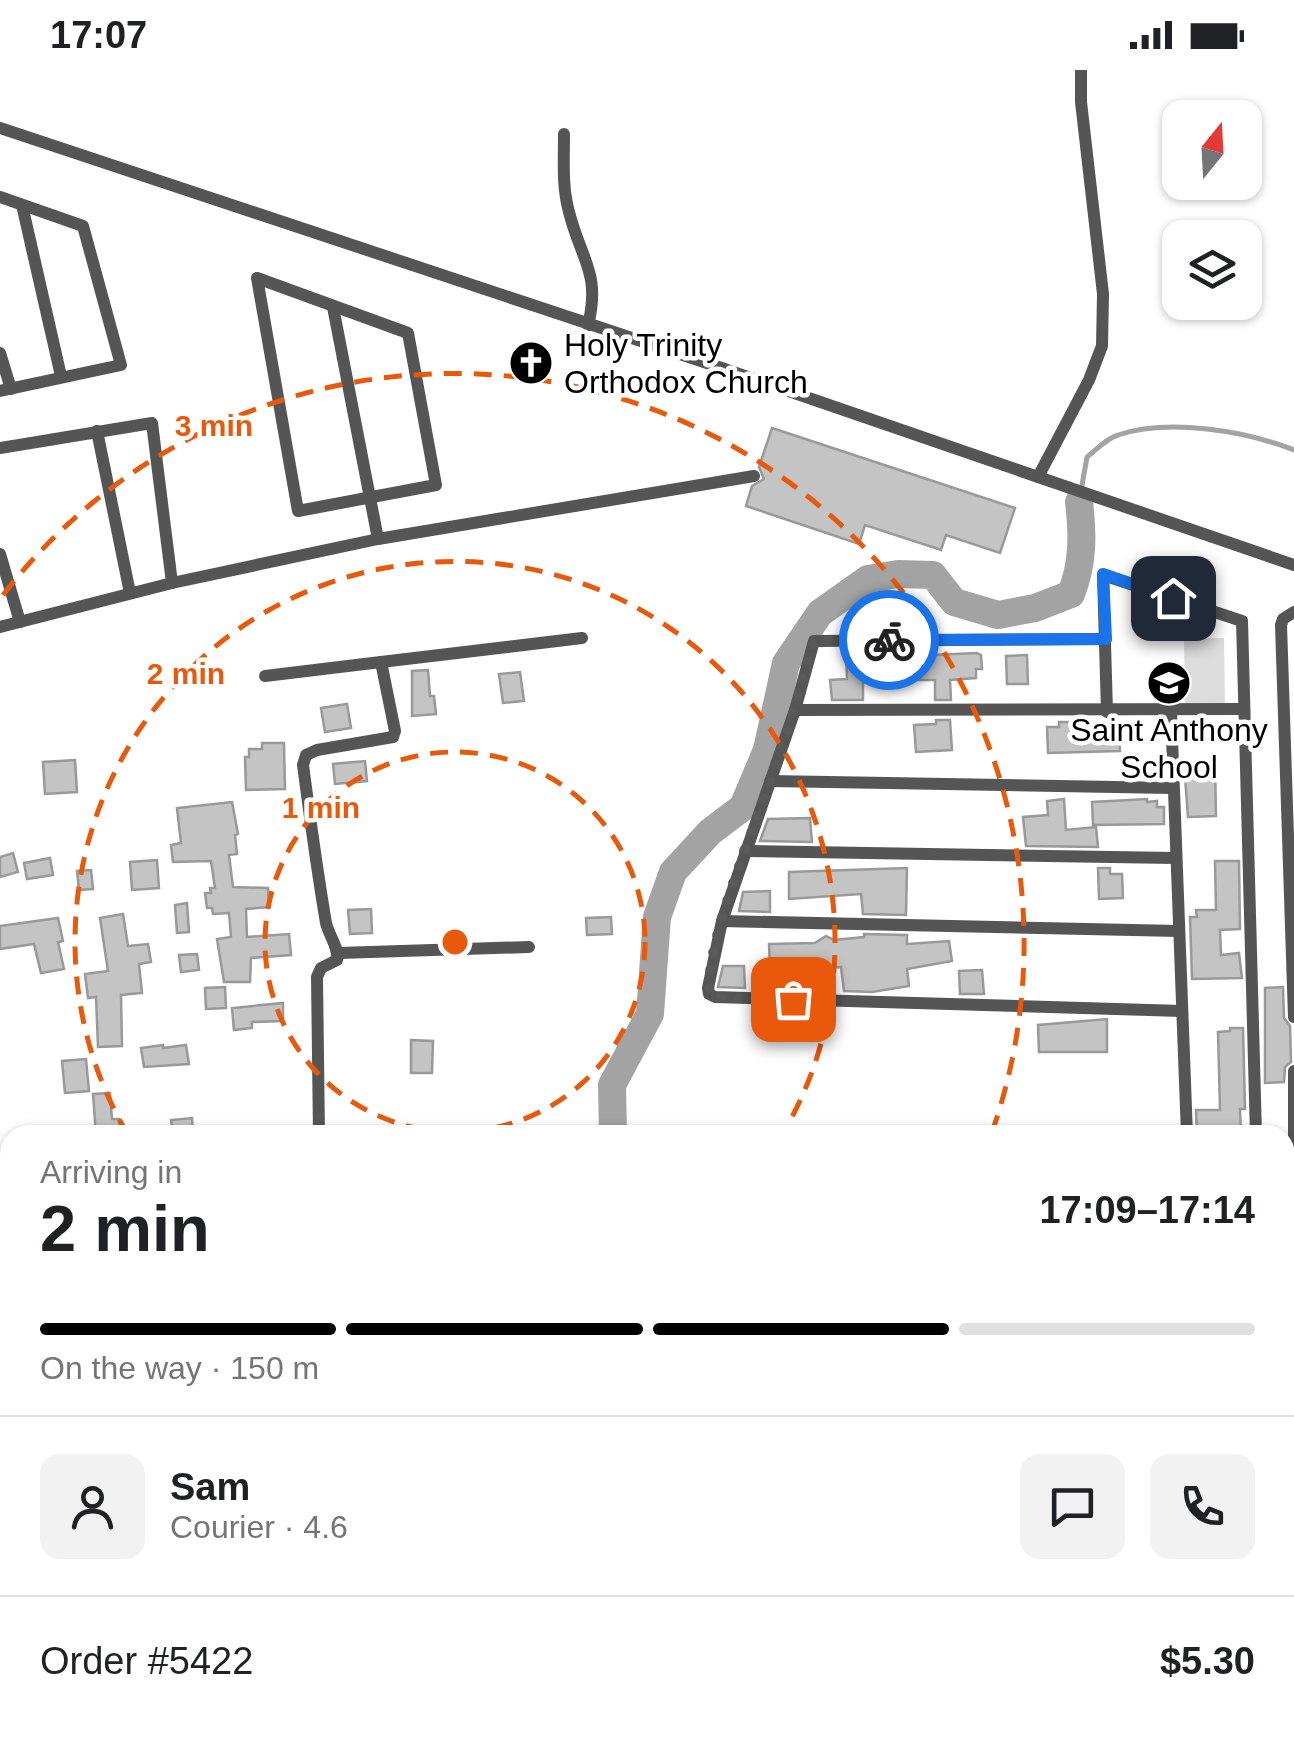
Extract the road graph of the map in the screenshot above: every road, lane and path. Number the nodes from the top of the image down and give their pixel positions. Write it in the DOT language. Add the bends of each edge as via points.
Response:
graph roads {
  1 [pos="1081,70"];
  2 [pos="0,128"];
  3 [pos="564,134"];
  4 [pos="0,197"];
  5 [pos="22,205"];
  6 [pos="333,307"];
  7 [pos="588,325"];
  8 [pos="0,353"];
  9 [pos="61,376"];
  10 [pos="6,390"];
  11 [pos="97,431"];
  12 [pos="0,448"];
  13 [pos="754,476"];
  14 [pos="1040,478"];
  15 [pos="372,499"];
  16 [pos="378,539"];
  17 [pos="0,554"];
  18 [pos="1294,565"];
  19 [pos="172,582"];
  20 [pos="130,592"];
  21 [pos="1294,612"];
  22 [pos="20,622"];
  23 [pos="0,626"];
  24 [pos="582,638"];
  25 [pos="1106,639"];
  26 [pos="382,662"];
  27 [pos="265,676"];
  28 [pos="1244,709"];
  29 [pos="795,710"];
  30 [pos="1107,712"];
  31 [pos="1170,712"];
  32 [pos="770,780"];
  33 [pos="1171,788"];
  34 [pos="745,851"];
  35 [pos="1174,858"];
  36 [pos="722,922"];
  37 [pos="1179,931"];
  38 [pos="529,946"];
  39 [pos="338,953"];
  40 [pos="1294,1000"];
  41 [pos="1182,1011"];
  42 [pos="1294,1017"];
  43 [pos="1294,1071"];
  44 [pos="319,1125"];
  45 [pos="1187,1125"];
  46 [pos="1256,1125"];
  47 [pos="1294,1125"];
  1 -- 14 [label="street" via="1102,346"];
  2 -- 7 [label="street"];
  3 -- 7 [label="street" via="568,210 595,291"];
  4 -- 5 [label="street"];
  5 -- 9 [label="street"];
  5 -- 9 [label="street" via="83,226 121,365"];
  6 -- 15 [label="street"];
  6 -- 15 [label="street" via="408,333 436,485"];
  6 -- 15 [label="street" via="257,278 298,511"];
  7 -- 14 [label="street"];
  8 -- 10 [label="street"];
  9 -- 10 [label="street"];
  11 -- 12 [label="street"];
  11 -- 19 [label="street" via="152,423"];
  11 -- 20 [label="street"];
  13 -- 16 [label="street"];
  14 -- 18 [label="street"];
  15 -- 16 [label="street"];
  16 -- 19 [label="street"];
  17 -- 22 [label="street"];
  19 -- 20 [label="street"];
  20 -- 22 [label="street"];
  21 -- 40 [label="street" via="1282,625"];
  22 -- 23 [label="street"];
  24 -- 26 [label="street"];
  25 -- 28 [label="street" via="1103,574 1242,622"];
  25 -- 29 [label="street" via="814,640"];
  25 -- 30 [label="street"];
  26 -- 27 [label="street"];
  26 -- 39 [label="street" via="393,737 316,750 303,764 328,932"];
  28 -- 31 [label="street"];
  28 -- 46 [label="street"];
  29 -- 30 [label="street"];
  29 -- 32 [label="street"];
  30 -- 31 [label="street"];
  31 -- 33 [label="street"];
  32 -- 33 [label="street"];
  32 -- 34 [label="street"];
  33 -- 35 [label="street"];
  34 -- 35 [label="street"];
  34 -- 36 [label="street"];
  35 -- 37 [label="street"];
  36 -- 37 [label="street"];
  36 -- 41 [label="street" via="708,988 715,997"];
  37 -- 41 [label="street"];
  38 -- 39 [label="street"];
  39 -- 44 [label="street" via="317,977"];
  40 -- 42 [label="street"];
  41 -- 45 [label="street"];
  43 -- 47 [label="street"];
}
